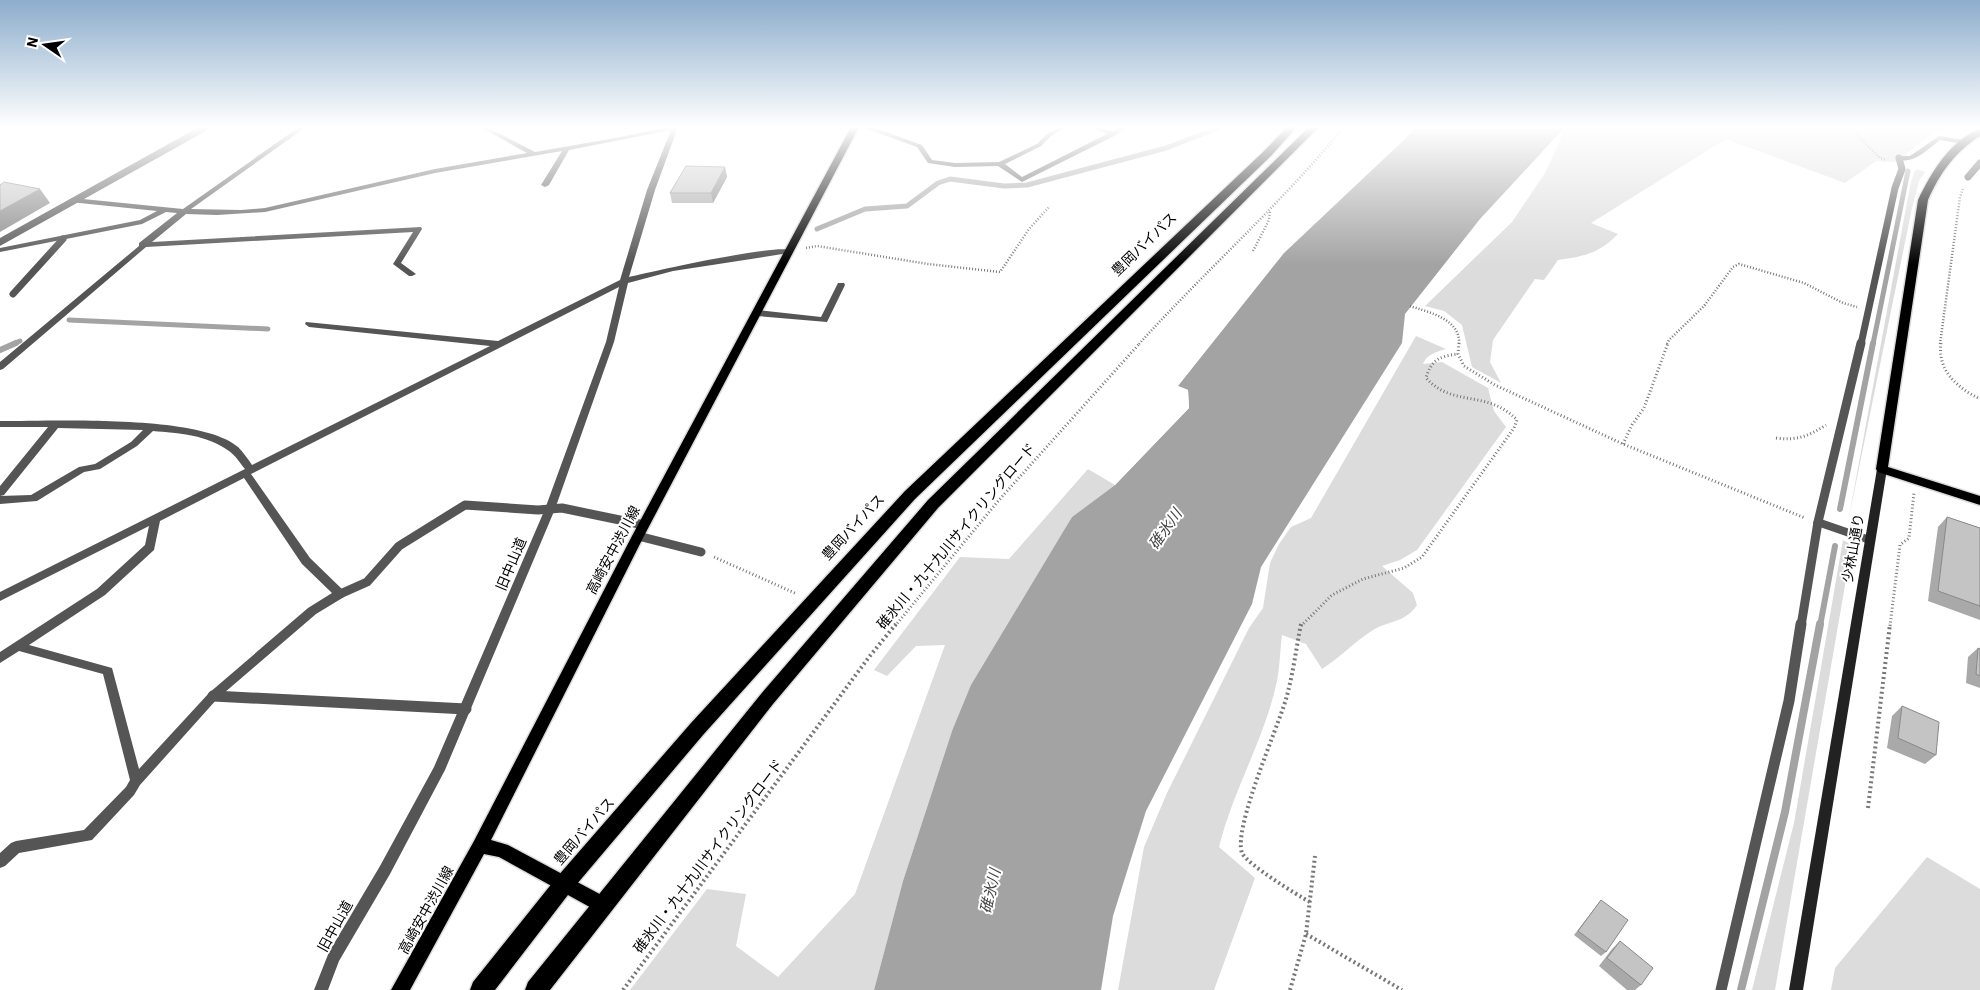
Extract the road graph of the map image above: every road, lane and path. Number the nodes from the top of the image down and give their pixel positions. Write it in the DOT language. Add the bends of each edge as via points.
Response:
graph roads {
  1 [pos="122,173"];
  2 [pos="237,173"];
  3 [pos="425,173"];
  4 [pos="552,173"];
  5 [pos="657,173"];
  6 [pos="831,173"];
  7 [pos="1013,173"];
  8 [pos="1036,173"];
  9 [pos="1247,173"];
  10 [pos="1268,173"];
  11 [pos="1305,173"];
  12 [pos="1900,173"];
  13 [pos="1936,173"];
  14 [pos="1971,173"];
  15 [pos="1968,177"];
  16 [pos="545,185"];
  17 [pos="73,200"];
  18 [pos="1050,206"];
  19 [pos="165,210"];
  20 [pos="1270,211"];
  21 [pos="182,212"];
  22 [pos="63,239"];
  23 [pos="0,242"];
  24 [pos="142,245"];
  25 [pos="0,250"];
  26 [pos="789,251"];
  27 [pos="1252,251"];
  28 [pos="412,274"];
  29 [pos="624,281"];
  30 [pos="841,285"];
  31 [pos="13,294"];
  32 [pos="1410,306"];
  33 [pos="1867,310"];
  34 [pos="756,312"];
  35 [pos="309,324"];
  36 [pos="501,344"];
  37 [pos="1458,354"];
  38 [pos="0,367"];
  39 [pos="1980,399"];
  40 [pos="1843,419"];
  41 [pos="0,424"];
  42 [pos="55,425"];
  43 [pos="151,427"];
  44 [pos="1776,438"];
  45 [pos="1623,444"];
  46 [pos="1882,469"];
  47 [pos="248,471"];
  48 [pos="1915,480"];
  49 [pos="0,494"];
  50 [pos="0,500"];
  51 [pos="1980,501"];
  52 [pos="550,509"];
  53 [pos="155,518"];
  54 [pos="1818,522"];
  55 [pos="641,530"];
  56 [pos="1869,540"];
  57 [pos="700,552"];
  58 [pos="340,594"];
  59 [pos="798,594"];
  60 [pos="0,596"];
  61 [pos="17,646"];
  62 [pos="0,658"];
  63 [pos="213,696"];
  64 [pos="466,709"];
  65 [pos="136,781"];
  66 [pos="1868,808"];
  67 [pos="480,846"];
  68 [pos="1315,856"];
  69 [pos="0,862"];
  70 [pos="564,884"];
  71 [pos="1310,902"];
  72 [pos="603,904"];
  73 [pos="1306,934"];
  74 [pos="321,990"];
  75 [pos="400,990"];
  76 [pos="481,990"];
  77 [pos="536,990"];
  78 [pos="623,990"];
  79 [pos="1290,990"];
  80 [pos="1402,990"];
  81 [pos="1721,990"];
  82 [pos="1796,990"];
  1 -- 17 [label="lane"];
  2 -- 21 [label="street"];
  3 -- 21 [label="street" via="264,210"];
  4 -- 16 [label="street"];
  5 -- 29 [label="street, 旧中山道"];
  6 -- 26 [label="main road, 高崎安中渋川線"];
  7 -- 8 [label="street" via="1022,180"];
  9 -- 70 [label="highway, 豊岡バイパス" via="910,495 748,671"];
  10 -- 72 [label="highway" via="933,504 767,700"];
  11 -- 20 [label="path, 碓氷川・九十九川サイクリングロード"];
  12 -- 33 [label="lane"];
  13 -- 46 [label="main road, 少林山通り" via="1923,200"];
  14 -- 15 [label="lane"];
  15 -- 39 [label="path" via="1960,198 1940,348 1947,376"];
  17 -- 19 [label="street"];
  17 -- 23 [label="lane"];
  18 -- 26 [label="path" via="1034,221 1000,272 937,266 817,246"];
  19 -- 21 [label="street"];
  19 -- 22 [label="street" via="142,222"];
  20 -- 27 [label="path" via="1269,220"];
  20 -- 78 [label="path, 碓氷川・九十九川サイクリングロード" via="1155,326 999,500 869,657"];
  21 -- 24 [label="street"];
  22 -- 25 [label="street"];
  22 -- 31 [label="lane"];
  24 -- 28 [label="street" via="418,230 397,264"];
  24 -- 38 [label="street"];
  26 -- 29 [label="street" via="673,269"];
  26 -- 34 [label="main road, 高崎安中渋川線"];
  29 -- 36 [label="street"];
  29 -- 52 [label="street, 旧中山道" via="610,342"];
  30 -- 34 [label="street" via="824,320"];
  32 -- 37 [label="path" via="1448,322 1459,340"];
  33 -- 40 [label="lane"];
  33 -- 45 [label="path" via="1843,303 1804,283 1739,264 1733,267 1704,306 1669,340 1644,408"];
  34 -- 55 [label="main road, 高崎安中渋川線"];
  35 -- 36 [label="street"];
  36 -- 47 [label="street"];
  37 -- 45 [label="path" via="1464,366 1495,385"];
  37 -- 71 [label="path" via="1439,356 1430,365 1426,378 1430,386 1442,393 1481,399 1510,411 1517,420 1514,428 1422,557 1404,568 1363,579 1332,595 1302,624 1286,699 1242,830 1242,855"];
  40 -- 44 [label="path" via="1836,419 1806,438 1790,441"];
  40 -- 54 [label="lane"];
  41 -- 42 [label="street"];
  42 -- 43 [label="street"];
  42 -- 49 [label="street"];
  43 -- 47 [label="street" via="216,439 234,449"];
  43 -- 50 [label="street" via="134,444 97,467 82,470 33,498"];
  45 -- 54 [label="path"];
  46 -- 48 [label="main road"];
  46 -- 56 [label="street, 少林山通り"];
  47 -- 53 [label="street"];
  47 -- 58 [label="street" via="306,561"];
  48 -- 51 [label="main road"];
  48 -- 66 [label="path" via="1909,538 1900,545"];
  52 -- 55 [label="lane" via="562,508"];
  52 -- 58 [label="lane" via="466,505 406,540 367,582"];
  52 -- 64 [label="street, 旧中山道"];
  53 -- 60 [label="street"];
  53 -- 61 [label="street" via="150,546 108,586"];
  54 -- 56 [label="street"];
  54 -- 81 [label="lane" via="1789,701"];
  55 -- 57 [label="lane"];
  55 -- 67 [label="main road, 高崎安中渋川線"];
  56 -- 82 [label="street, 少林山通り"];
  57 -- 59 [label="path"];
  58 -- 63 [label="street" via="312,611"];
  61 -- 62 [label="street"];
  61 -- 65 [label="street" via="108,671"];
  63 -- 64 [label="lane"];
  63 -- 65 [label="street"];
  64 -- 74 [label="street, 旧中山道" via="439,770 334,957"];
  65 -- 69 [label="street" via="87,836 16,847"];
  67 -- 70 [label="main road" via="502,850"];
  67 -- 75 [label="main road, 高崎安中渋川線"];
  68 -- 71 [label="path"];
  70 -- 72 [label="main road"];
  70 -- 76 [label="highway, 豊岡バイパス"];
  71 -- 73 [label="path"];
  72 -- 77 [label="highway"];
  73 -- 79 [label="path"];
  73 -- 80 [label="path"];
}
